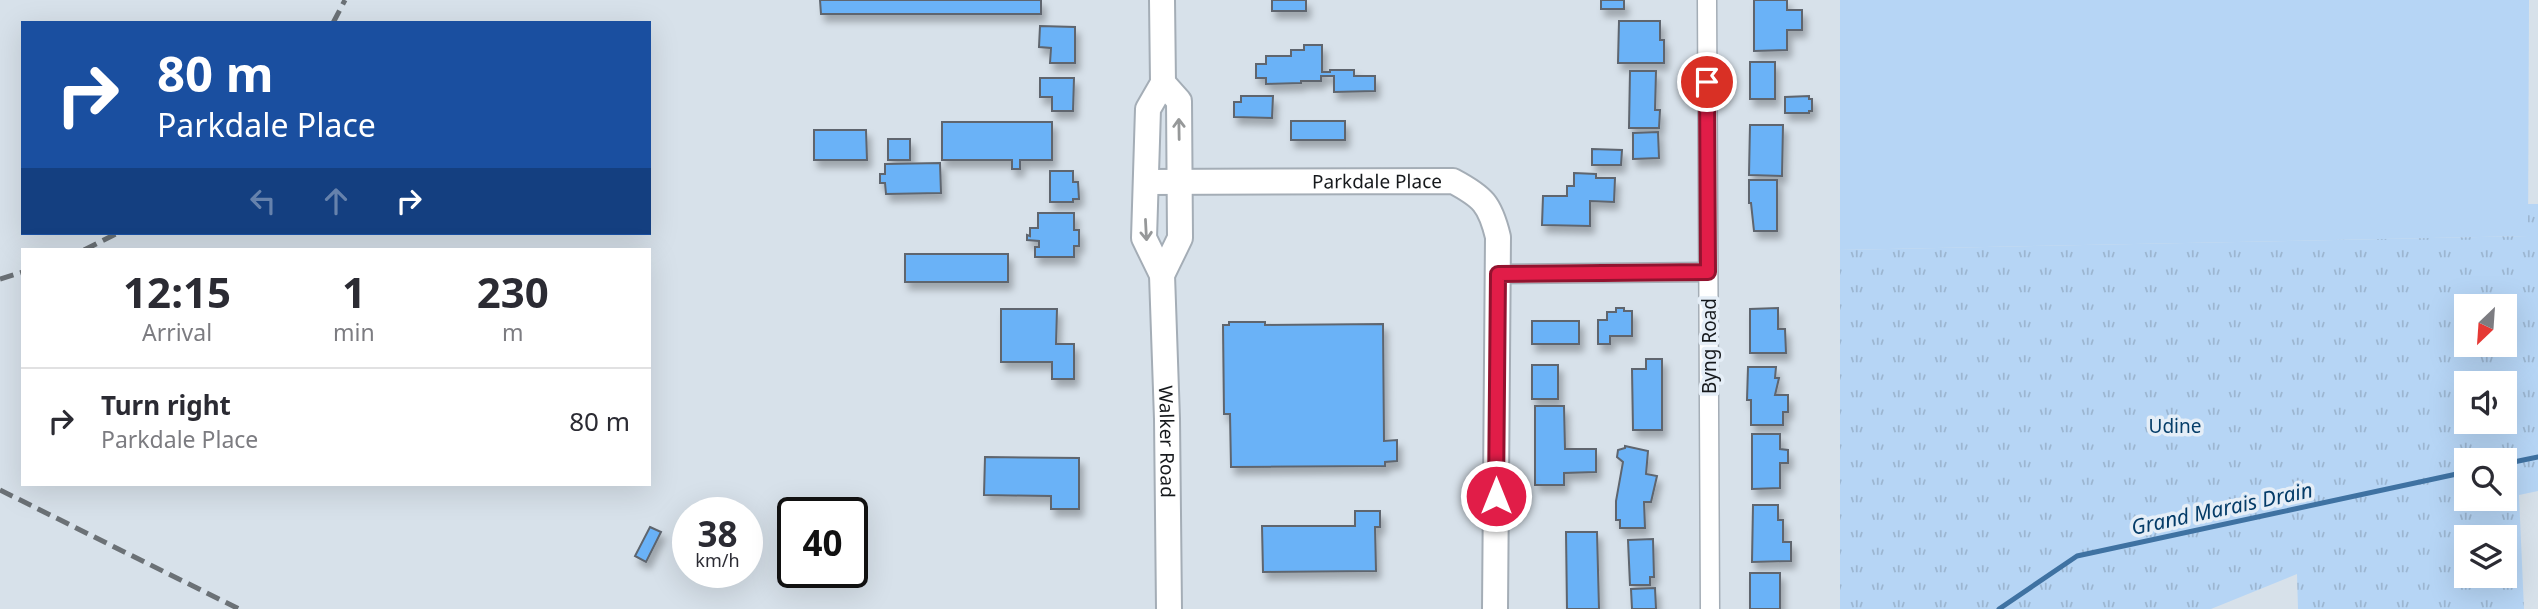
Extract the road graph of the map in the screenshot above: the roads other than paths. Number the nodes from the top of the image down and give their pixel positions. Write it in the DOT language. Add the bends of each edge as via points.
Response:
graph roads {
  1 [pos="1162,0"];
  2 [pos="1707,0"];
  3 [pos="1163,83"];
  4 [pos="1146,182"];
  5 [pos="1180,182"];
  6 [pos="1708,272"];
  7 [pos="1498,274"];
  8 [pos="1163,275"];
  9 [pos="1169,609"];
  10 [pos="1495,609"];
  11 [pos="1710,609"];
  1 -- 3 [label="main road, Walker Road"];
  2 -- 6 [label="street, Byng Road"];
  3 -- 4 [label="main road, Walker Road" via="1148,109"];
  5 -- 3 [label="main road, Walker Road, one-way" via="1179,101"];
  4 -- 5 [label="main road, Parkdale Place"];
  4 -- 8 [label="main road, Walker Road, one-way" via="1144,238"];
  5 -- 7 [label="main road, Parkdale Place" via="1453,181 1475,193 1492,212 1498,237"];
  5 -- 8 [label="main road, Walker Road" via="1181,238"];
  6 -- 7 [label="street"];
  6 -- 11 [label="street, Byng Road"];
  7 -- 10 [label="main road, Parkdale Place"];
  8 -- 9 [label="main road, Walker Road"];
}
